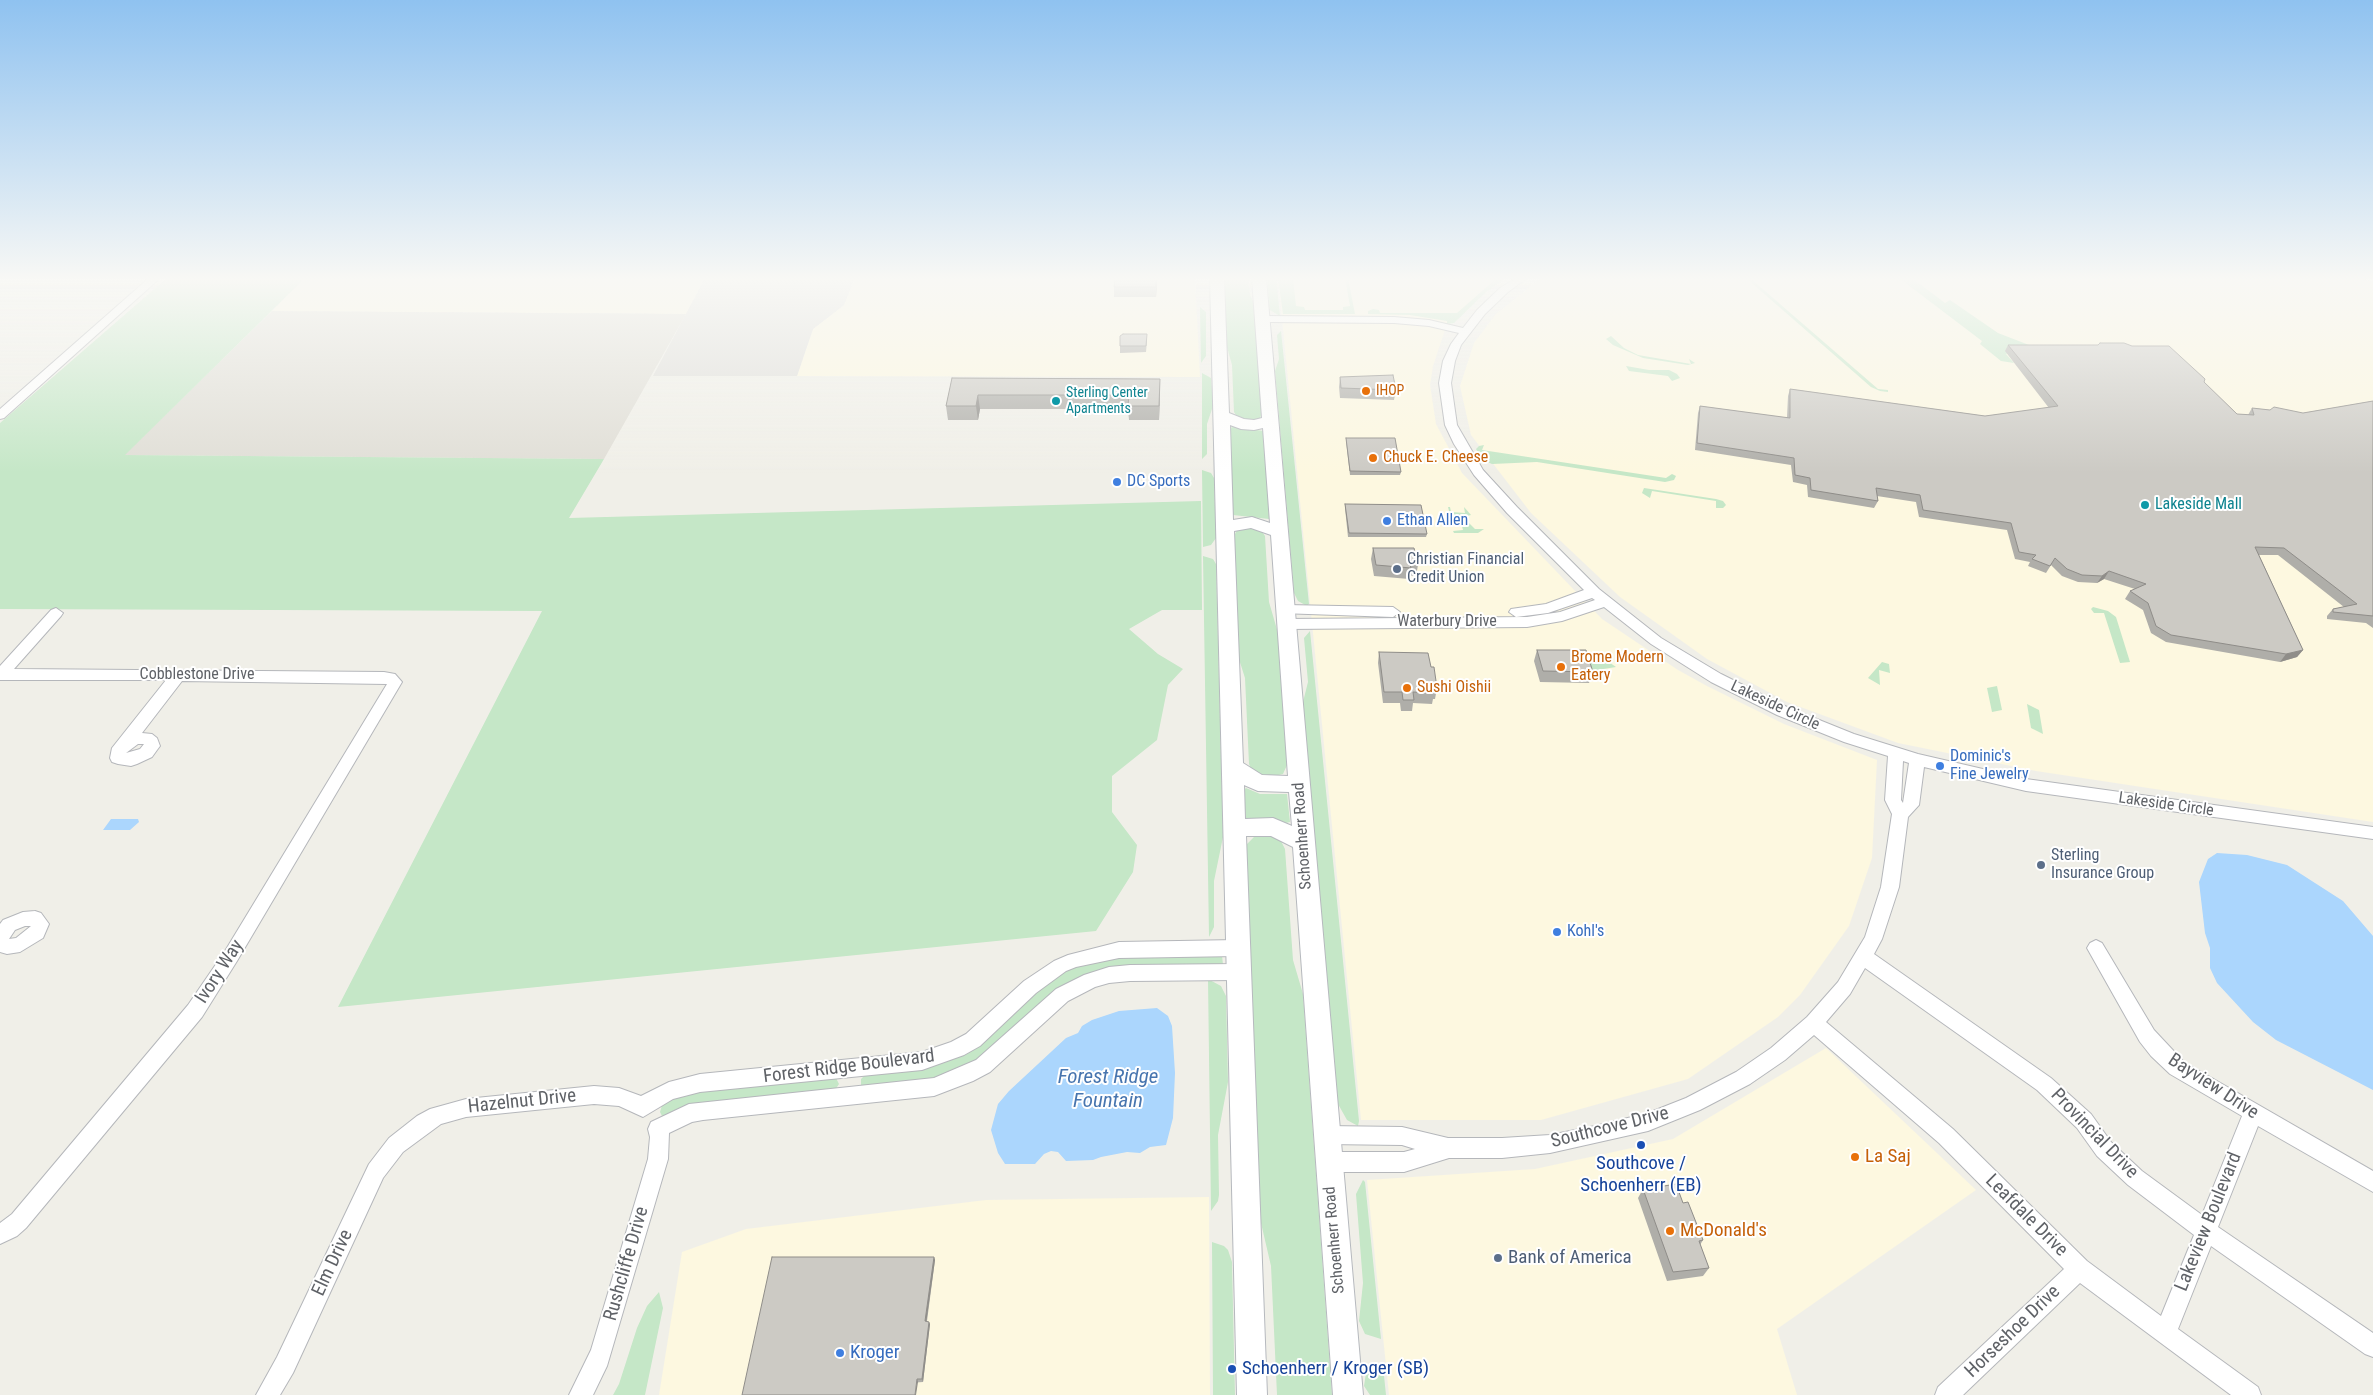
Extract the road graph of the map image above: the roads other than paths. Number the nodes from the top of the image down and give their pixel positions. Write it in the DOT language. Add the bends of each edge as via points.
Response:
graph roads {
  1 [pos="81,343"];
  2 [pos="1219,343"];
  3 [pos="1265,343"];
  4 [pos="1458,343"];
  5 [pos="0,415"];
  6 [pos="1221,415"];
  7 [pos="1271,421"];
  8 [pos="1225,527"];
  9 [pos="1279,532"];
  10 [pos="1594,592"];
  11 [pos="1605,602"];
  12 [pos="56,613"];
  13 [pos="1286,617"];
  14 [pos="0,674"];
  15 [pos="178,675"];
  16 [pos="393,679"];
  17 [pos="125,744"];
  18 [pos="1896,754"];
  19 [pos="1917,760"];
  20 [pos="1232,766"];
  21 [pos="1299,783"];
  22 [pos="1900,814"];
  23 [pos="1234,830"];
  24 [pos="2373,834"];
  25 [pos="1304,843"];
  26 [pos="29,918"];
  27 [pos="0,920"];
  28 [pos="0,927"];
  29 [pos="0,936"];
  30 [pos="0,943"];
  31 [pos="2096,948"];
  32 [pos="1864,957"];
  33 [pos="1238,960"];
  34 [pos="1814,1023"];
  35 [pos="643,1108"];
  36 [pos="2252,1113"];
  37 [pos="658,1129"];
  38 [pos="406,1137"];
  39 [pos="1328,1149"];
  40 [pos="2373,1182"];
  41 [pos="2205,1230"];
  42 [pos="0,1234"];
  43 [pos="2079,1269"];
  44 [pos="2166,1332"];
  45 [pos="2373,1346"];
  46 [pos="267,1395"];
  47 [pos="580,1395"];
  48 [pos="1252,1395"];
  49 [pos="1348,1395"];
  50 [pos="1946,1395"];
  51 [pos="2250,1395"];
  1 -- 5 [label="street"];
  2 -- 6 [label="main road"];
  3 -- 7 [label="main road, Schoenherr Road"];
  4 -- 10 [label="street, Lakeside Circle" via="1449,361 1445,383 1449,418 1460,444 1490,486"];
  6 -- 7 [label="main road" via="1248,425"];
  6 -- 8 [label="main road"];
  7 -- 9 [label="main road, Schoenherr Road"];
  8 -- 9 [label="main road" via="1252,522"];
  8 -- 20 [label="main road"];
  9 -- 13 [label="main road, Schoenherr Road"];
  10 -- 11 [label="street, Lakeside Circle"];
  10 -- 13 [label="street, Waterbury Drive" via="1548,608 1522,612"];
  11 -- 13 [label="street, Waterbury Drive" via="1562,616 1527,622"];
  11 -- 18 [label="street, Lakeside Circle" via="1679,656 1751,696 1812,724"];
  12 -- 14 [label="street"];
  13 -- 21 [label="main road, Schoenherr Road"];
  14 -- 15 [label="street, Cobblestone Drive"];
  15 -- 16 [label="street, Cobblestone Drive"];
  15 -- 17 [label="street" via="142,734"];
  16 -- 42 [label="street, Ivory Way" via="393,688 195,1011 19,1221"];
  18 -- 19 [label="street, Lakeside Circle"];
  18 -- 22 [label="street, Southcove Drive" via="1893,800"];
  19 -- 22 [label="street, Southcove Drive" via="1910,805"];
  19 -- 24 [label="street, Lakeside Circle" via="2034,786"];
  20 -- 21 [label="main road" via="1258,783"];
  20 -- 23 [label="main road"];
  21 -- 25 [label="main road, Schoenherr Road"];
  22 -- 32 [label="street, Southcove Drive" via="1890,887"];
  23 -- 25 [label="main road" via="1273,827"];
  23 -- 33 [label="main road"];
  25 -- 39 [label="main road, Schoenherr Road"];
  26 -- 27 [label="street"];
  26 -- 29 [label="street" via="16,922"];
  26 -- 30 [label="street" via="35,918 40,924 32,937 13,946"];
  28 -- 29 [label="street"];
  31 -- 36 [label="street, Bayview Drive" via="2158,1050 2177,1068"];
  32 -- 34 [label="street, Southcove Drive" via="1844,988"];
  32 -- 41 [label="street, Provincial Drive" via="2044,1084 2084,1121 2104,1149 2135,1178"];
  33 -- 35 [label="street, Forest Ridge Boulevard" via="1120,950 1089,956 1060,966 1042,978 973,1040 938,1058 700,1083 669,1091"];
  33 -- 37 [label="street, Forest Ridge Boulevard" via="1109,975 1090,981 1062,995 983,1066 934,1087 703,1110 689,1113"];
  33 -- 48 [label="main road"];
  34 -- 39 [label="street, Southcove Drive" via="1743,1078 1693,1104 1648,1122 1550,1144 1448,1148 1404,1162"];
  34 -- 43 [label="street, Leafdale Drive" via="1946,1136"];
  35 -- 38 [label="street, Hazelnut Drive" via="619,1096 594,1095 466,1108 437,1116"];
  36 -- 40 [label="street, Bayview Drive"];
  36 -- 41 [label="street, Lakeview Boulevard"];
  37 -- 47 [label="street, Rushcliffe Drive" via="658,1159 643,1211 602,1350"];
  38 -- 46 [label="street, Elm Drive" via="376,1171 285,1365"];
  39 -- 49 [label="main road, Schoenherr Road"];
  41 -- 44 [label="street, Lakeview Boulevard"];
  41 -- 45 [label="street, Provincial Drive"];
  43 -- 44 [label="street, Leafdale Drive"];
  43 -- 50 [label="street, Horseshoe Drive"];
  44 -- 51 [label="street, Leafdale Drive"];
}
